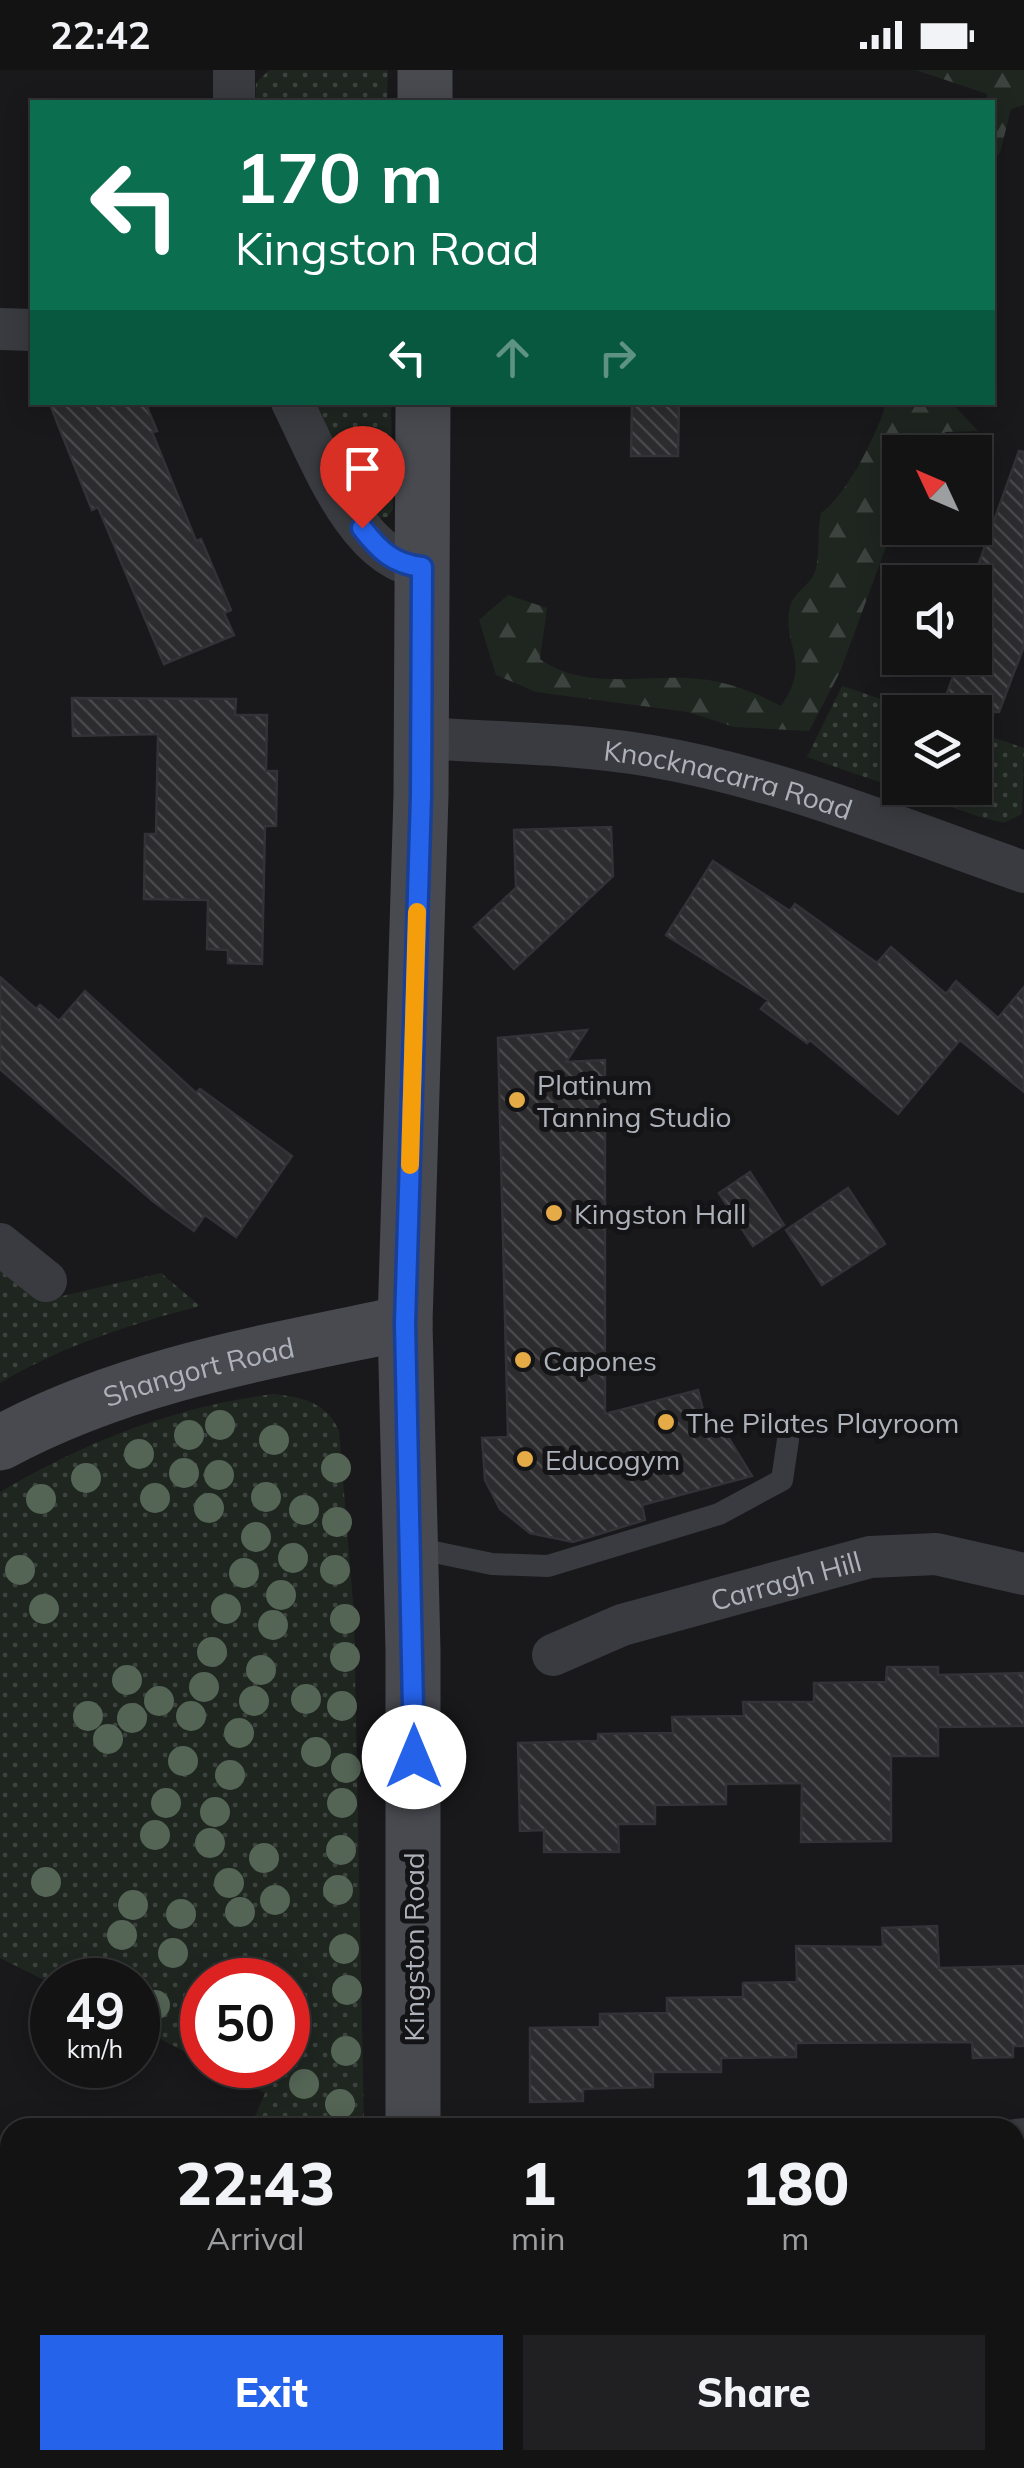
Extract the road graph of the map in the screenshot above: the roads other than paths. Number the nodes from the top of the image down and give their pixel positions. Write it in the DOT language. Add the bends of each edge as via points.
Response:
graph roads {
  1 [pos="234,70"];
  2 [pos="425,70"];
  3 [pos="234,100"];
  4 [pos="425,100"];
  5 [pos="0,329"];
  6 [pos="30,330"];
  7 [pos="294,405"];
  8 [pos="422,405"];
  9 [pos="422,567"];
  10 [pos="422,738"];
  11 [pos="1024,872"];
  12 [pos="0,1244"];
  13 [pos="46,1282"];
  14 [pos="405,1323"];
  15 [pos="788,1440"];
  16 [pos="0,1443"];
  17 [pos="410,1547"];
  18 [pos="1024,1574"];
  19 [pos="553,1655"];
  20 [pos="414,2118"];
  1 -- 3 [label="street"];
  2 -- 4 [label="main road"];
  5 -- 6 [label="street"];
  7 -- 9 [label="street" via="381,552"];
  8 -- 9 [label="main road, Kingston Road"];
  9 -- 10 [label="main road, Kingston Road"];
  10 -- 11 [label="street, Knocknacarra Road" via="648,755 709,768 786,788"];
  10 -- 14 [label="main road, Kingston Road"];
  12 -- 13 [label="street"];
  14 -- 16 [label="main road, Shangort Road" via="207,1365 97,1397"];
  14 -- 17 [label="main road, Kingston Road"];
  15 -- 17 [label="lane" via="782,1480 765,1493 719,1514 548,1566 492,1564"];
  17 -- 20 [label="main road, Kingston Road"];
  18 -- 19 [label="street, Carragh Hill" via="936,1554 870,1557 622,1625"];
}
